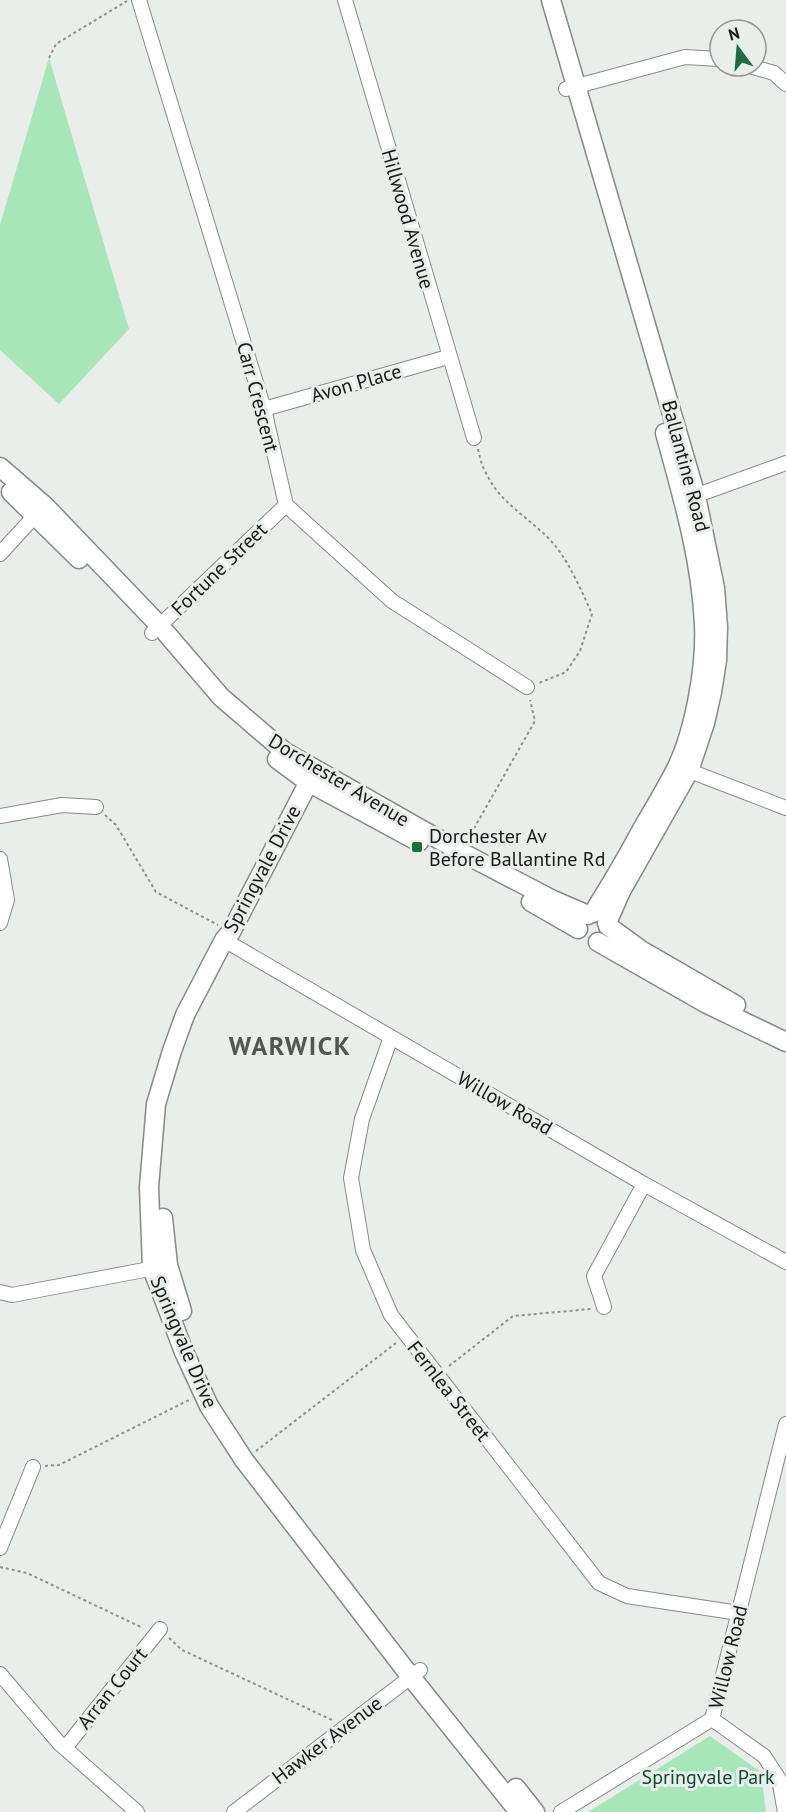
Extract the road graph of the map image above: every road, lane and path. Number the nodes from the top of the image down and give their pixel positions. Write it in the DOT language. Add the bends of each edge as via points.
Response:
graph roads {
  1 [pos="129,0"];
  2 [pos="139,0"];
  3 [pos="345,0"];
  4 [pos="538,0"];
  5 [pos="550,0"];
  6 [pos="50,58"];
  7 [pos="708,58"];
  8 [pos="768,72"];
  9 [pos="786,84"];
  10 [pos="571,88"];
  11 [pos="448,357"];
  12 [pos="264,410"];
  13 [pos="474,438"];
  14 [pos="786,463"];
  15 [pos="0,467"];
  16 [pos="0,482"];
  17 [pos="690,498"];
  18 [pos="286,506"];
  19 [pos="40,510"];
  20 [pos="0,554"];
  21 [pos="156,629"];
  22 [pos="527,687"];
  23 [pos="683,768"];
  24 [pos="317,779"];
  25 [pos="96,807"];
  26 [pos="786,808"];
  27 [pos="0,816"];
  28 [pos="461,852"];
  29 [pos="0,859"];
  30 [pos="0,923"];
  31 [pos="595,925"];
  32 [pos="230,940"];
  33 [pos="786,1029"];
  34 [pos="392,1037"];
  35 [pos="786,1042"];
  36 [pos="644,1184"];
  37 [pos="786,1262"];
  38 [pos="160,1267"];
  39 [pos="0,1292"];
  40 [pos="604,1307"];
  41 [pos="406,1335"];
  42 [pos="437,1375"];
  43 [pos="203,1393"];
  44 [pos="786,1424"];
  45 [pos="254,1453"];
  46 [pos="33,1467"];
  47 [pos="0,1548"];
  48 [pos="0,1567"];
  49 [pos="739,1613"];
  50 [pos="160,1629"];
  51 [pos="415,1673"];
  52 [pos="2,1680"];
  53 [pos="712,1719"];
  54 [pos="345,1726"];
  55 [pos="65,1748"];
  56 [pos="137,1812"];
  57 [pos="234,1812"];
  58 [pos="519,1812"];
  59 [pos="535,1812"];
  60 [pos="561,1812"];
  61 [pos="784,1812"];
  1 -- 6 [label="path" via="56,44"];
  2 -- 12 [label="street, Carr Crescent"];
  3 -- 11 [label="street, Hillwood Avenue"];
  4 -- 10 [label="street, Ballantine Road"];
  5 -- 10 [label="street, Ballantine Road"];
  7 -- 10 [label="street" via="685,57"];
  8 -- 9 [label="street"];
  10 -- 17 [label="street, Ballantine Road" via="629,303"];
  11 -- 12 [label="street, Avon Place"];
  11 -- 13 [label="street, Hillwood Avenue"];
  12 -- 18 [label="street, Carr Crescent"];
  13 -- 22 [label="path" via="487,476 507,503 560,552 592,614 580,651 566,672"];
  14 -- 17 [label="street"];
  15 -- 19 [label="street, Dorchester Avenue"];
  16 -- 19 [label="street, Dorchester Avenue"];
  17 -- 23 [label="street, Ballantine Road" via="705,627 699,692"];
  18 -- 21 [label="street, Fortune Street"];
  18 -- 22 [label="street" via="392,601"];
  19 -- 20 [label="street"];
  19 -- 21 [label="street, Dorchester Avenue"];
  21 -- 24 [label="street, Dorchester Avenue" via="211,700 241,730"];
  22 -- 28 [label="path" via="535,721"];
  23 -- 26 [label="street"];
  23 -- 31 [label="street, Ballantine Road" via="610,887"];
  24 -- 28 [label="street, Dorchester Avenue"];
  24 -- 31 [label="street, Dorchester Avenue" via="557,916"];
  24 -- 32 [label="street, Springvale Drive"];
  25 -- 27 [label="street" via="63,805"];
  25 -- 32 [label="path" via="117,825 156,892"];
  28 -- 31 [label="street, Dorchester Avenue"];
  29 -- 30 [label="street" via="7,900"];
  31 -- 33 [label="street, Dorchester Avenue"];
  31 -- 35 [label="street, Dorchester Avenue" via="705,1003"];
  32 -- 34 [label="street, Willow Road"];
  32 -- 38 [label="street, Springvale Drive" via="185,1015 156,1104 149,1187"];
  34 -- 36 [label="street, Willow Road"];
  34 -- 41 [label="street, Fernlea Street" via="362,1119 351,1178 363,1250 390,1316"];
  36 -- 37 [label="street, Willow Road"];
  36 -- 40 [label="street" via="594,1276"];
  38 -- 39 [label="street" via="12,1295"];
  38 -- 43 [label="street, Springvale Drive" via="184,1352"];
  38 -- 45 [label="street, Springvale Drive" via="174,1290 220,1401"];
  40 -- 42 [label="path" via="513,1316"];
  41 -- 42 [label="street, Fernlea Street"];
  41 -- 45 [label="path"];
  42 -- 49 [label="street, Fernlea Street" via="599,1583 627,1596"];
  43 -- 46 [label="path" via="59,1465"];
  43 -- 51 [label="street, Springvale Drive" via="244,1460"];
  44 -- 49 [label="street, Willow Road"];
  45 -- 51 [label="street, Springvale Drive"];
  46 -- 47 [label="street"];
  48 -- 50 [label="path" via="27,1573 141,1628"];
  49 -- 53 [label="street, Willow Road"];
  50 -- 54 [label="path" via="182,1650"];
  50 -- 55 [label="street, Arran Court"];
  51 -- 54 [label="street, Hawker Avenue"];
  51 -- 58 [label="street, Springvale Drive"];
  51 -- 59 [label="street, Springvale Drive"];
  52 -- 55 [label="street"];
  53 -- 60 [label="street, Willow Road"];
  53 -- 61 [label="street" via="764,1756 779,1779"];
  54 -- 57 [label="street, Hawker Avenue"];
  55 -- 56 [label="street"];
}
